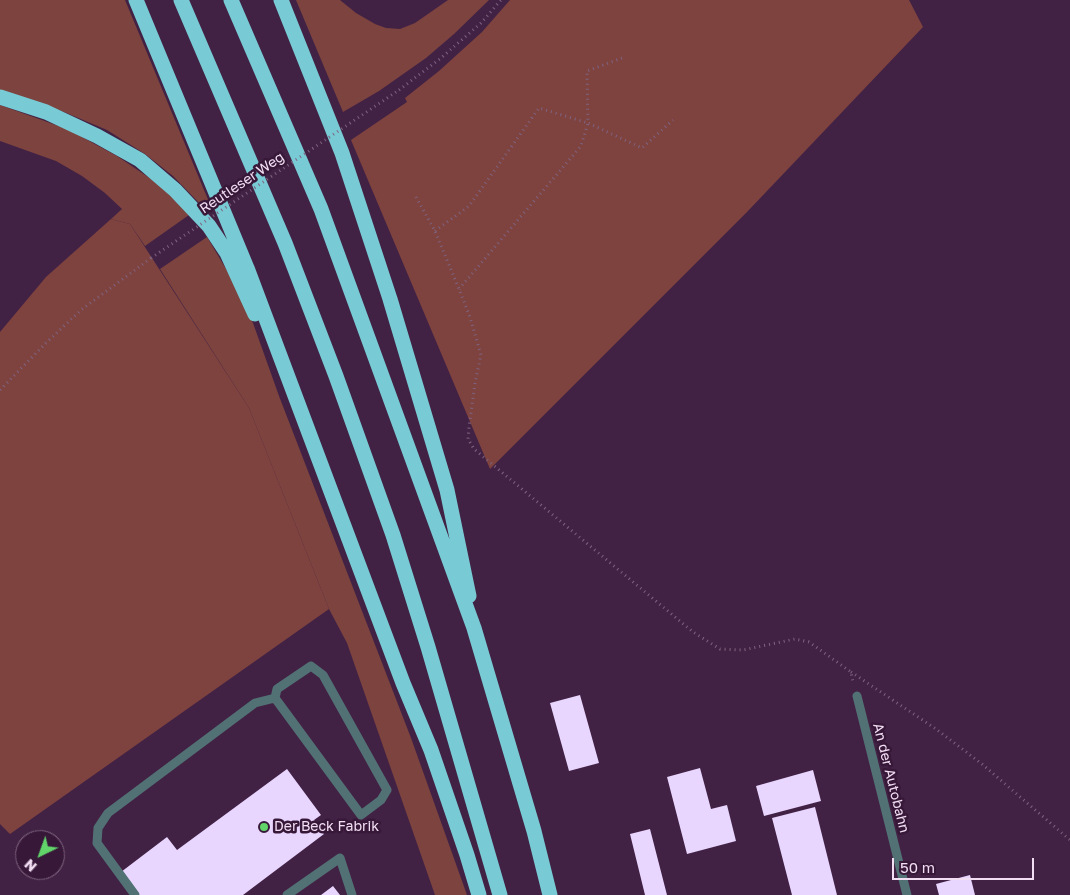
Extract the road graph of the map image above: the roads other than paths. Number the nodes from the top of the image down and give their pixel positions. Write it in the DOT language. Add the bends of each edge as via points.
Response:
graph roads {
  1 [pos="136,0"];
  2 [pos="181,0"];
  3 [pos="231,0"];
  4 [pos="283,5"];
  5 [pos="0,97"];
  6 [pos="302,412"];
  7 [pos="474,628"];
  8 [pos="857,696"];
  9 [pos="275,698"];
  10 [pos="135,895"];
  11 [pos="287,895"];
  12 [pos="352,895"];
  13 [pos="479,895"];
  14 [pos="500,895"];
  15 [pos="550,895"];
  16 [pos="907,895"];
  1 -- 6 [label="highway" via="248,268"];
  2 -- 14 [label="highway" via="285,243 393,535"];
  3 -- 7 [label="highway" via="321,209"];
  4 -- 7 [label="highway" via="342,153 396,316 447,490"];
  5 -- 6 [label="highway" via="46,112 98,136 140,160 176,190 209,226 227,253"];
  6 -- 13 [label="highway" via="431,750"];
  7 -- 15 [label="highway"];
  8 -- 16 [label="lane, An der Autobahn"];
  9 -- 9 [label="lane" via="277,690 311,666 323,675 387,790 381,800 361,815"];
  9 -- 10 [label="lane" via="255,703 108,813 98,828 97,843"];
  11 -- 12 [label="lane" via="340,858"];
}
